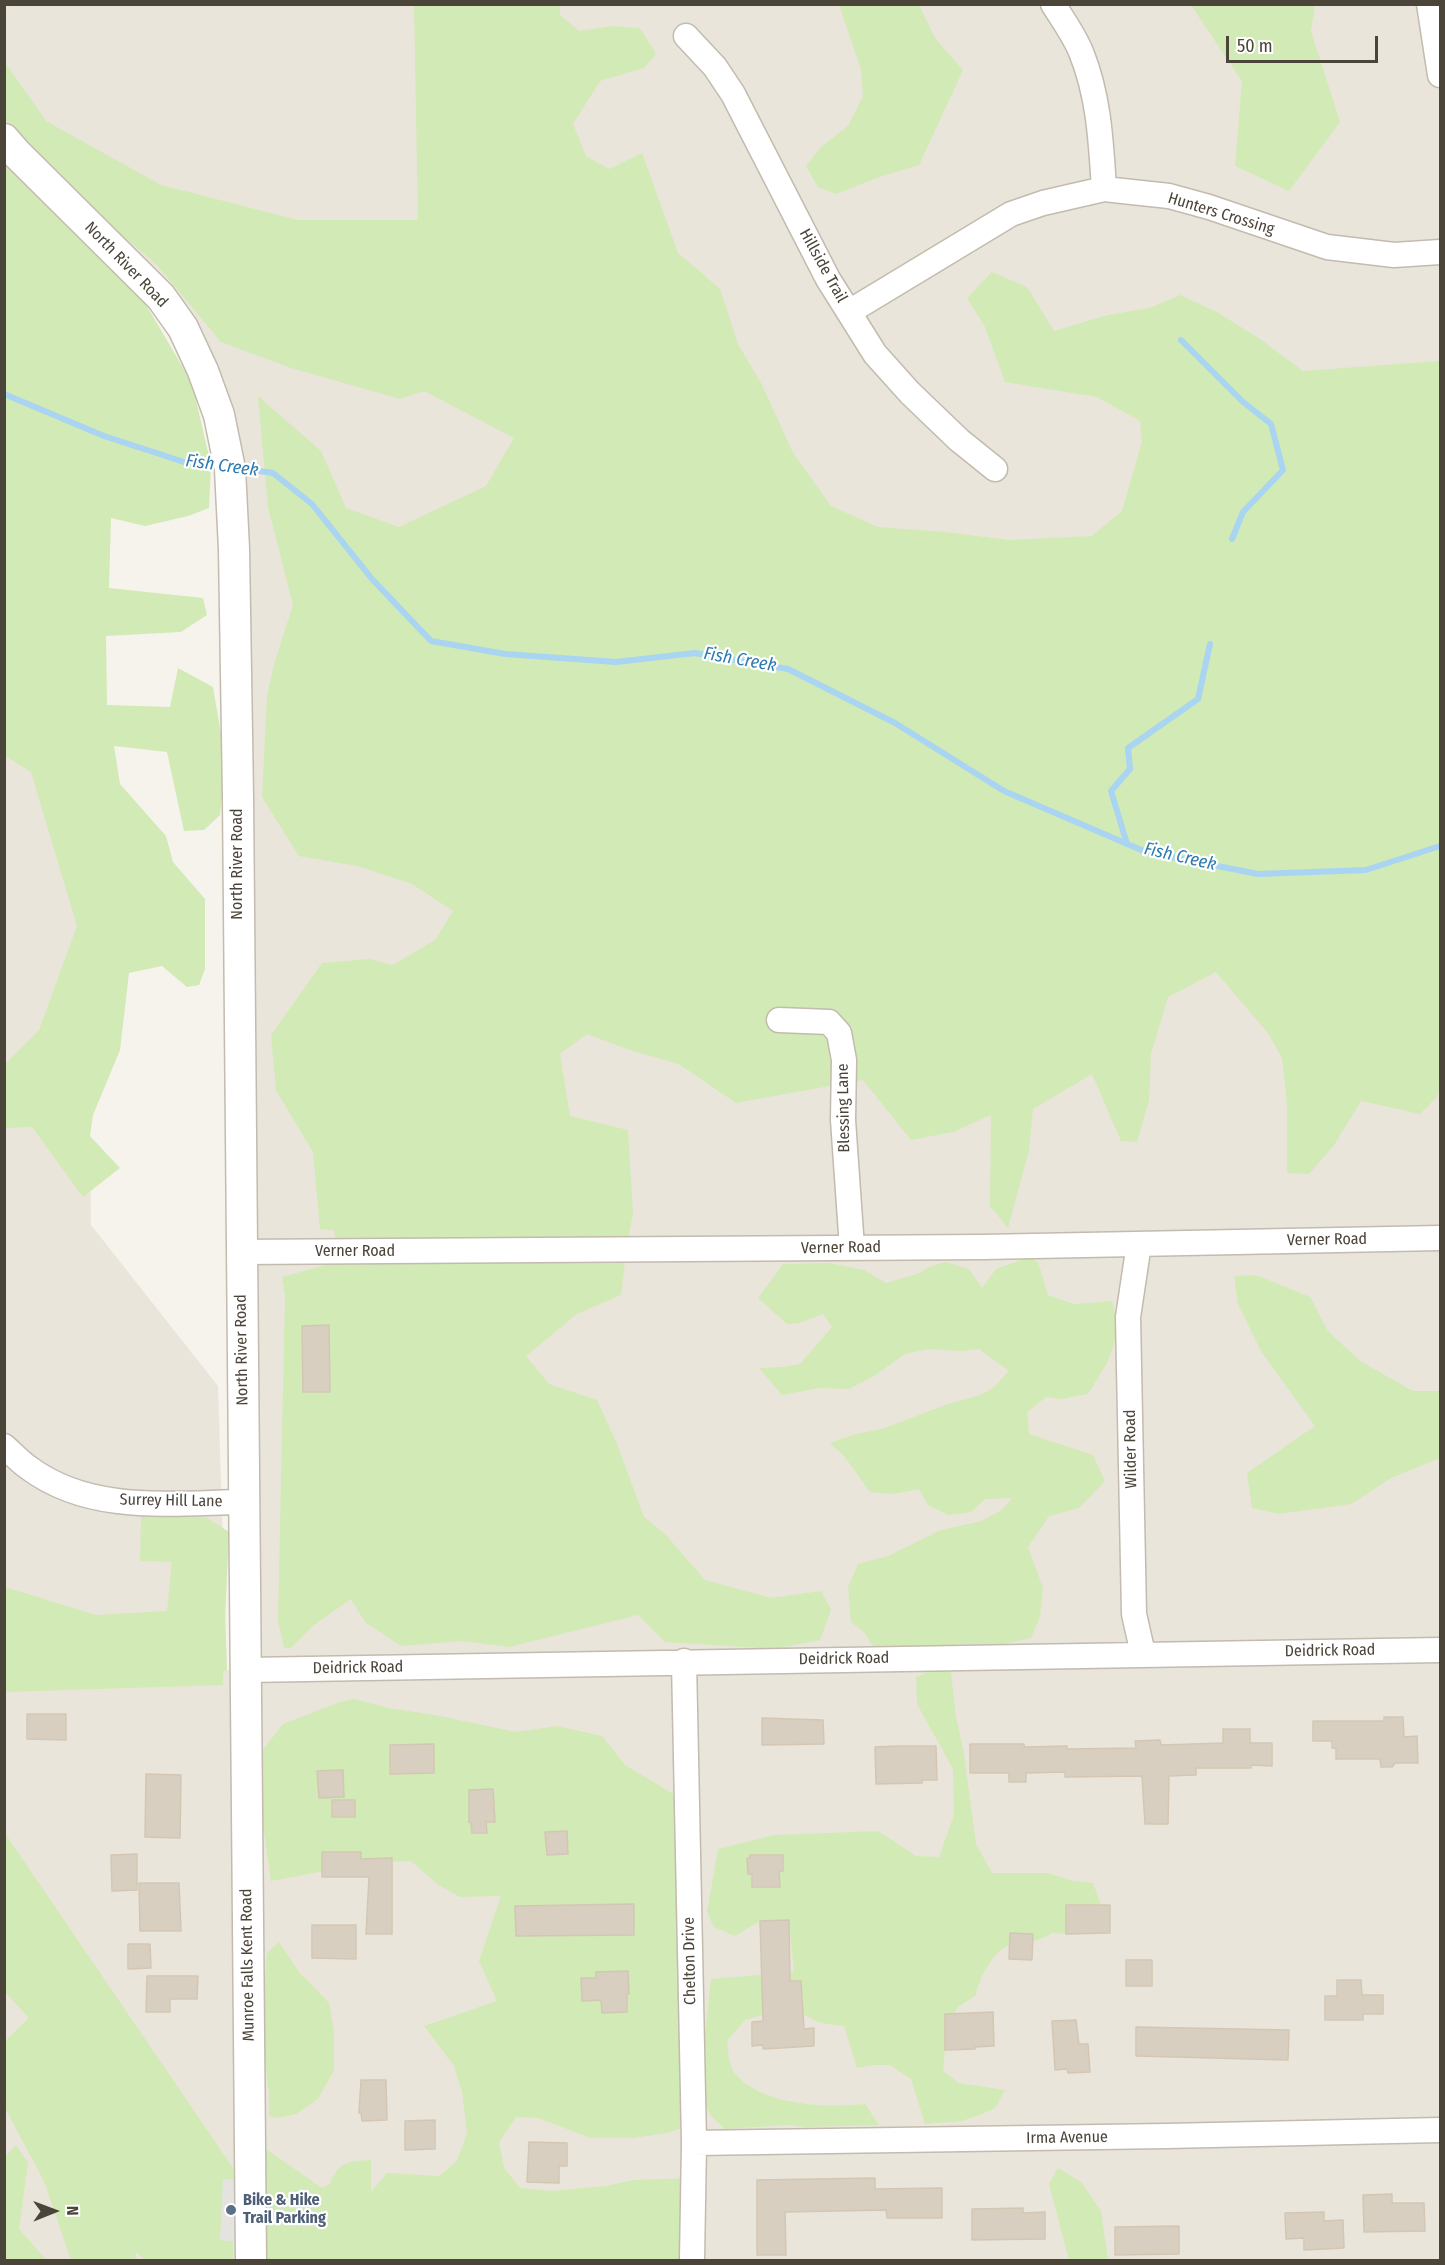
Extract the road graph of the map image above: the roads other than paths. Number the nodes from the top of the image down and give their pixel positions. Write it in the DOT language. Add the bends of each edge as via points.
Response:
graph roads {
  1 [pos="1053,4"];
  2 [pos="1429,4"];
  3 [pos="686,36"];
  4 [pos="1440,75"];
  5 [pos="4,139"];
  6 [pos="1104,189"];
  7 [pos="1440,252"];
  8 [pos="849,312"];
  9 [pos="995,468"];
  10 [pos="779,1020"];
  11 [pos="1440,1238"];
  12 [pos="1139,1244"];
  13 [pos="852,1248"];
  14 [pos="241,1252"];
  15 [pos="4,1446"];
  16 [pos="244,1502"];
  17 [pos="1440,1650"];
  18 [pos="1143,1654"];
  19 [pos="684,1661"];
  20 [pos="247,1670"];
  21 [pos="1440,2130"];
  22 [pos="694,2143"];
  23 [pos="251,2260"];
  24 [pos="692,2260"];
  1 -- 6 [label="street" via="1081,50 1089,73 1100,129"];
  2 -- 4 [label="street"];
  3 -- 8 [label="street, Hillside Trail" via="715,67 733,94 828,279"];
  5 -- 14 [label="street, North River Road" via="161,297 183,328 219,415 230,469 232,512"];
  6 -- 7 [label="street, Hunters Crossing" via="1169,196 1327,247 1394,255"];
  6 -- 8 [label="street, Hunters Crossing" via="1011,214"];
  8 -- 9 [label="street, Hillside Trail" via="875,354 910,393"];
  10 -- 13 [label="street, Blessing Lane" via="829,1022 839,1033 844,1060 843,1120"];
  11 -- 12 [label="street, Verner Road"];
  12 -- 13 [label="street, Verner Road"];
  12 -- 18 [label="street, Wilder Road" via="1128,1317 1134,1614"];
  13 -- 14 [label="street, Verner Road"];
  14 -- 16 [label="street, North River Road"];
  15 -- 16 [label="street, Surrey Hill Lane" via="28,1468 87,1496 137,1503"];
  16 -- 20 [label="street, North River Road"];
  17 -- 18 [label="street, Deidrick Road"];
  18 -- 19 [label="street, Deidrick Road"];
  19 -- 20 [label="street, Deidrick Road"];
  19 -- 22 [label="street, Chelton Drive"];
  20 -- 23 [label="street, Munroe Falls Kent Road"];
  21 -- 22 [label="street, Irma Avenue"];
  22 -- 24 [label="street, Chelton Drive"];
}
